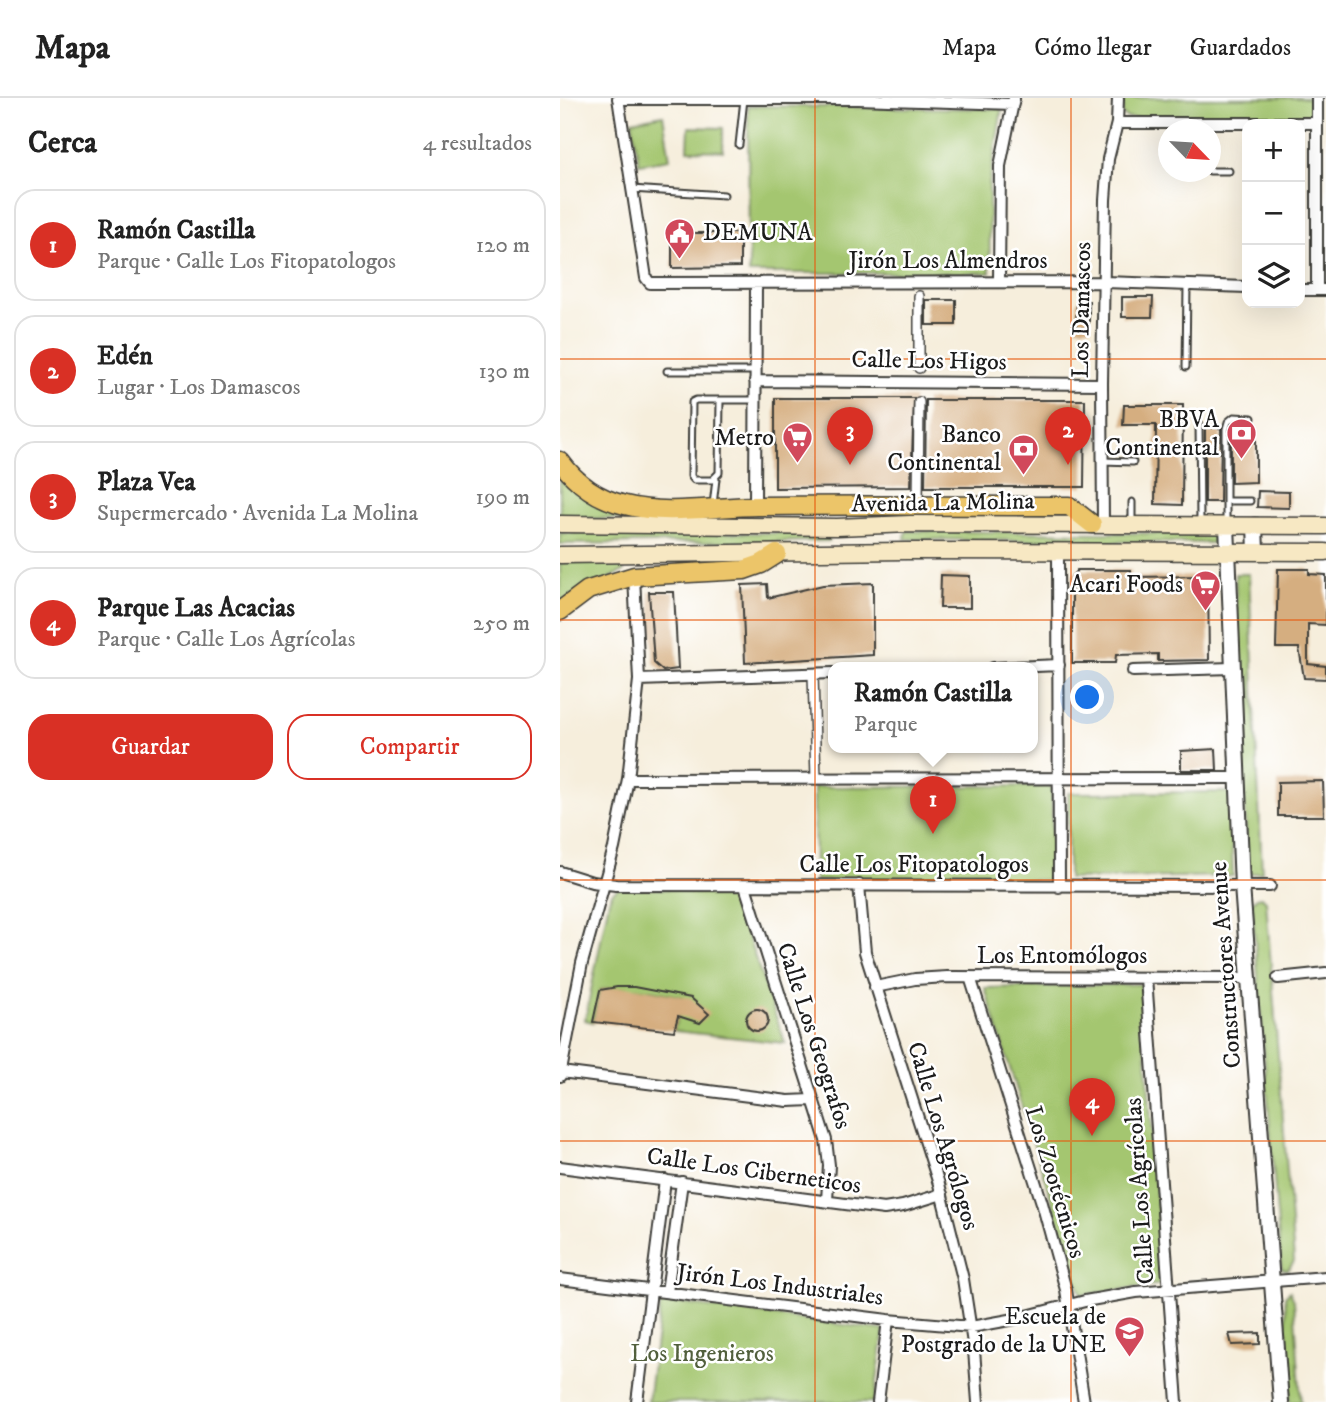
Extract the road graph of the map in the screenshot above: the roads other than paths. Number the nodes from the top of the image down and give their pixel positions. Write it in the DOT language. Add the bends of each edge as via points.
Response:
graph roads {
  1 [pos="618,98"];
  2 [pos="1118,98"];
  3 [pos="1317,98"];
  4 [pos="744,99"];
  5 [pos="1013,101"];
  6 [pos="1116,123"];
  7 [pos="1317,123"];
  8 [pos="1158,125"];
  9 [pos="1221,125"];
  10 [pos="739,145"];
  11 [pos="1221,171"];
  12 [pos="1229,171"];
  13 [pos="631,189"];
  14 [pos="724,195"];
  15 [pos="999,282"];
  16 [pos="1105,282"];
  17 [pos="756,284"];
  18 [pos="1188,285"];
  19 [pos="1242,287"];
  20 [pos="1322,290"];
  21 [pos="919,296"];
  22 [pos="1186,367"];
  23 [pos="919,368"];
  24 [pos="667,371"];
  25 [pos="755,376"];
  26 [pos="1102,384"];
  27 [pos="720,400"];
  28 [pos="755,400"];
  29 [pos="919,402"];
  30 [pos="1252,418"];
  31 [pos="1199,423"];
  32 [pos="560,461"];
  33 [pos="1102,461"];
  34 [pos="1133,462"];
  35 [pos="716,479"];
  36 [pos="1226,501"];
  37 [pos="1250,501"];
  38 [pos="1132,502"];
  39 [pos="755,506"];
  40 [pos="806,506"];
  41 [pos="918,506"];
  42 [pos="712,517"];
  43 [pos="560,524"];
  44 [pos="910,524"];
  45 [pos="1098,524"];
  46 [pos="1132,524"];
  47 [pos="1200,525"];
  48 [pos="1227,525"];
  49 [pos="1255,525"];
  50 [pos="853,526"];
  51 [pos="1326,526"];
  52 [pos="1326,534"];
  53 [pos="1326,544"];
  54 [pos="907,551"];
  55 [pos="1227,552"];
  56 [pos="1256,552"];
  57 [pos="1326,552"];
  58 [pos="1058,553"];
  59 [pos="777,554"];
  60 [pos="560,555"];
  61 [pos="634,576"];
  62 [pos="560,611"];
  63 [pos="1059,666"];
  64 [pos="1038,667"];
  65 [pos="1232,668"];
  66 [pos="1133,671"];
  67 [pos="828,673"];
  68 [pos="813,674"];
  69 [pos="639,680"];
  70 [pos="1059,778"];
  71 [pos="1236,778"];
  72 [pos="628,779"];
  73 [pos="816,779"];
  74 [pos="560,872"];
  75 [pos="604,884"];
  76 [pos="859,885"];
  77 [pos="745,886"];
  78 [pos="1242,886"];
  79 [pos="1270,886"];
  80 [pos="1059,887"];
  81 [pos="1326,974"];
  82 [pos="970,977"];
  83 [pos="1146,978"];
  84 [pos="1249,978"];
  85 [pos="1278,978"];
  86 [pos="875,988"];
  87 [pos="560,1074"];
  88 [pos="812,1100"];
  89 [pos="560,1167"];
  90 [pos="665,1180"];
  91 [pos="682,1182"];
  92 [pos="942,1194"];
  93 [pos="827,1201"];
  94 [pos="1326,1278"];
  95 [pos="560,1279"];
  96 [pos="1273,1281"];
  97 [pos="1169,1289"];
  98 [pos="651,1290"];
  99 [pos="667,1292"];
  100 [pos="1070,1306"];
  101 [pos="888,1320"];
  102 [pos="971,1327"];
  103 [pos="637,1402"];
  104 [pos="878,1402"];
  105 [pos="978,1402"];
  106 [pos="1084,1402"];
  107 [pos="1177,1402"];
  108 [pos="1281,1402"];
  1 -- 4 [label="street"];
  1 -- 13 [label="street"];
  2 -- 6 [label="street, Los Damascos"];
  3 -- 7 [label="street"];
  4 -- 5 [label="street"];
  4 -- 10 [label="lane"];
  5 -- 15 [label="street" via="1000,166"];
  6 -- 8 [label="street"];
  6 -- 16 [label="street, Los Damascos" via="1105,200"];
  7 -- 9 [label="street"];
  7 -- 20 [label="street"];
  11 -- 12 [label="lane"];
  13 -- 14 [label="lane"];
  13 -- 17 [label="street, Jirón Los Almendros" via="650,283"];
  15 -- 16 [label="street, Jirón Los Almendros"];
  15 -- 17 [label="street, Jirón Los Almendros"];
  16 -- 18 [label="street, Jirón Los Almendros"];
  16 -- 26 [label="street, Los Damascos"];
  17 -- 25 [label="street"];
  18 -- 19 [label="street, Jirón Los Almendros"];
  18 -- 22 [label="lane"];
  21 -- 23 [label="street"];
  24 -- 25 [label="lane"];
  25 -- 26 [label="street, Calle Los Higos"];
  25 -- 28 [label="street"];
  26 -- 33 [label="street, Los Damascos"];
  27 -- 28 [label="lane"];
  27 -- 35 [label="lane"];
  27 -- 35 [label="lane" via="696,400 691,407 691,477"];
  28 -- 39 [label="street"];
  29 -- 41 [label="street"];
  30 -- 36 [label="lane" via="1228,422"];
  31 -- 47 [label="lane"];
  32 -- 42 [label="main road" via="570,475 597,495 625,505"];
  33 -- 34 [label="lane"];
  33 -- 45 [label="street, Los Damascos"];
  35 -- 42 [label="lane"];
  36 -- 37 [label="lane"];
  36 -- 48 [label="lane"];
  38 -- 46 [label="lane"];
  39 -- 40 [label="main road"];
  39 -- 42 [label="main road"];
  40 -- 41 [label="main road"];
  40 -- 50 [label="main road"];
  41 -- 45 [label="main road" via="1069,506"];
  42 -- 43 [label="main road, Avenida La Molina"];
  42 -- 50 [label="main road, Avenida La Molina"];
  44 -- 45 [label="main road, Avenida La Molina"];
  44 -- 50 [label="main road, Avenida La Molina"];
  44 -- 54 [label="main road" via="922,538 920,545"];
  45 -- 46 [label="main road, Avenida La Molina"];
  46 -- 47 [label="main road, Avenida La Molina"];
  47 -- 48 [label="main road, Avenida La Molina"];
  48 -- 49 [label="main road, Avenida La Molina"];
  48 -- 55 [label="street, Constructores Avenue"];
  49 -- 51 [label="main road, Avenida La Molina"];
  49 -- 56 [label="street"];
  52 -- 53 [label="main road"];
  54 -- 58 [label="main road, Avenida La Molina"];
  54 -- 59 [label="main road, Avenida La Molina"];
  55 -- 56 [label="main road, Avenida La Molina"];
  55 -- 58 [label="main road, Avenida La Molina"];
  55 -- 65 [label="street, Constructores Avenue"];
  56 -- 57 [label="main road, Avenida La Molina"];
  58 -- 63 [label="street"];
  59 -- 60 [label="main road, Avenida La Molina"];
  59 -- 61 [label="main road" via="744,570"];
  61 -- 62 [label="main road" via="588,590"];
  61 -- 69 [label="street"];
  63 -- 64 [label="street"];
  63 -- 70 [label="street"];
  65 -- 66 [label="street"];
  65 -- 71 [label="street, Constructores Avenue"];
  67 -- 68 [label="street"];
  68 -- 69 [label="street"];
  68 -- 73 [label="street"];
  69 -- 72 [label="street"];
  70 -- 71 [label="street"];
  70 -- 73 [label="street"];
  70 -- 80 [label="street"];
  71 -- 78 [label="street, Constructores Avenue"];
  72 -- 73 [label="street"];
  72 -- 75 [label="street"];
  74 -- 75 [label="street, Calle Los Fitopatologos"];
  75 -- 77 [label="street, Calle Los Fitopatologos"];
  75 -- 87 [label="street" via="582,963"];
  76 -- 77 [label="street, Calle Los Fitopatologos"];
  76 -- 80 [label="street, Calle Los Fitopatologos"];
  76 -- 86 [label="street, Calle Los Agrólogos" via="863,942"];
  77 -- 88 [label="street, Calle Los Geografos"];
  78 -- 79 [label="street, Calle Los Fitopatologos"];
  78 -- 80 [label="street, Calle Los Fitopatologos"];
  78 -- 84 [label="street, Constructores Avenue"];
  81 -- 85 [label="street"];
  82 -- 83 [label="street, Los Entomólogos"];
  82 -- 86 [label="street, Los Entomólogos" via="915,979"];
  82 -- 100 [label="street, Los Zootécnicos"];
  83 -- 84 [label="street, Los Entomólogos"];
  83 -- 97 [label="street, Calle Los Agrícolas"];
  84 -- 96 [label="street, Constructores Avenue"];
  86 -- 92 [label="street, Calle Los Agrólogos"];
  87 -- 88 [label="street"];
  88 -- 93 [label="street, Calle Los Geografos" via="828,1148"];
  89 -- 90 [label="street, Calle Los Ciberneticos"];
  90 -- 91 [label="street, Calle Los Ciberneticos"];
  90 -- 98 [label="street"];
  91 -- 93 [label="street, Calle Los Ciberneticos"];
  91 -- 99 [label="street"];
  92 -- 93 [label="street, Calle Los Ciberneticos" via="890,1209"];
  92 -- 102 [label="street, Calle Los Agrólogos"];
  94 -- 96 [label="street, Jirón Los Industriales"];
  95 -- 98 [label="street, Jirón Los Industriales"];
  96 -- 97 [label="street, Jirón Los Industriales"];
  96 -- 108 [label="street, Constructores Avenue"];
  97 -- 100 [label="street, Jirón Los Industriales"];
  97 -- 107 [label="street, Calle Los Agrícolas"];
  98 -- 99 [label="street, Jirón Los Industriales"];
  98 -- 103 [label="street"];
  99 -- 101 [label="street, Jirón Los Industriales"];
  100 -- 102 [label="street, Jirón Los Industriales"];
  100 -- 106 [label="street, Los Zootécnicos"];
  101 -- 102 [label="street, Jirón Los Industriales"];
  101 -- 104 [label="street"];
  102 -- 105 [label="street, Calle Los Agrólogos"];
}
